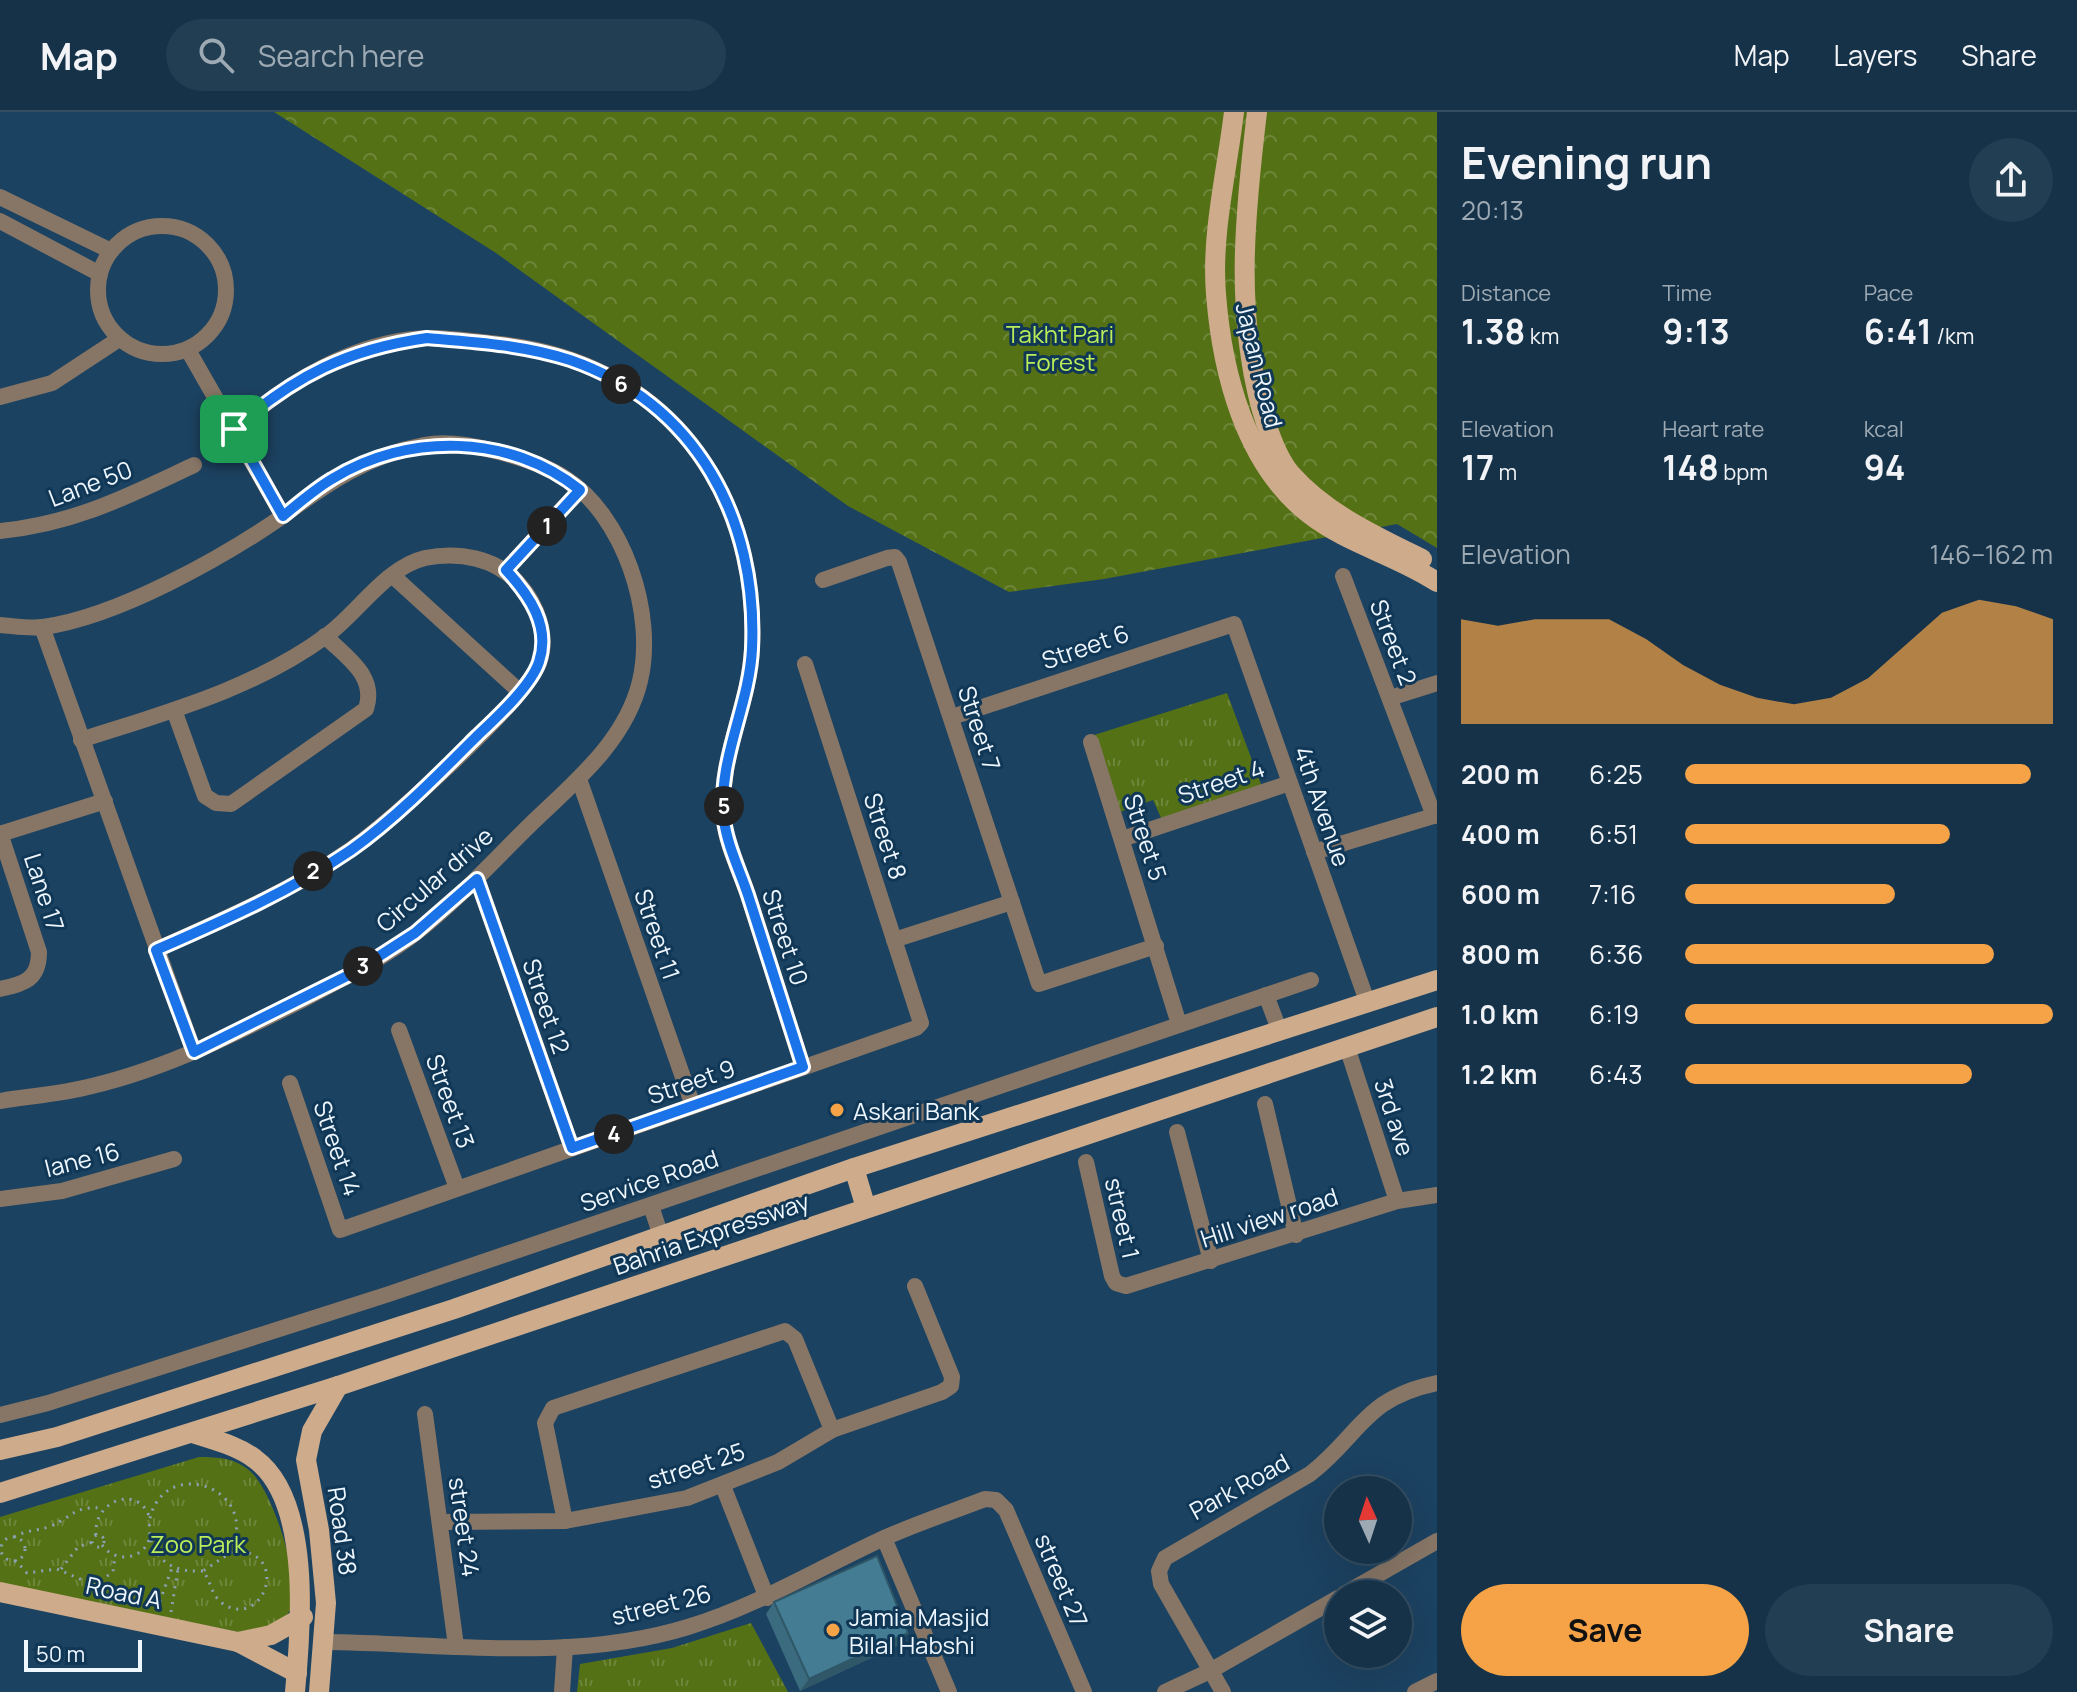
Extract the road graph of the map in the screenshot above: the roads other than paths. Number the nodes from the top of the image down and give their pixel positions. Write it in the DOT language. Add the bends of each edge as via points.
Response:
graph roads {
  1 [pos="1234,112"];
  2 [pos="1257,112"];
  3 [pos="0,197"];
  4 [pos="0,221"];
  5 [pos="111,251"];
  6 [pos="100,274"];
  7 [pos="119,339"];
  8 [pos="188,350"];
  9 [pos="0,397"];
  10 [pos="234,429"];
  11 [pos="194,465"];
  12 [pos="580,490"];
  13 [pos="283,516"];
  14 [pos="0,531"];
  15 [pos="1437,566"];
  16 [pos="506,570"];
  17 [pos="393,576"];
  18 [pos="1343,576"];
  19 [pos="823,580"];
  20 [pos="1437,582"];
  21 [pos="1234,624"];
  22 [pos="0,625"];
  23 [pos="42,627"];
  24 [pos="325,636"];
  25 [pos="805,664"];
  26 [pos="1437,683"];
  27 [pos="519,691"];
  28 [pos="1390,698"];
  29 [pos="174,710"];
  30 [pos="952,717"];
  31 [pos="81,740"];
  32 [pos="1091,742"];
  33 [pos="579,779"];
  34 [pos="1290,783"];
  35 [pos="105,801"];
  36 [pos="1435,815"];
  37 [pos="0,834"];
  38 [pos="1122,839"];
  39 [pos="1314,852"];
  40 [pos="477,879"];
  41 [pos="1012,902"];
  42 [pos="894,940"];
  43 [pos="1156,946"];
  44 [pos="156,950"];
  45 [pos="1311,980"];
  46 [pos="1437,980"];
  47 [pos="0,989"];
  48 [pos="1266,995"];
  49 [pos="1368,1004"];
  50 [pos="1437,1017"];
  51 [pos="921,1023"];
  52 [pos="1179,1024"];
  53 [pos="399,1030"];
  54 [pos="1280,1032"];
  55 [pos="1347,1047"];
  56 [pos="194,1052"];
  57 [pos="803,1067"];
  58 [pos="290,1083"];
  59 [pos="0,1101"];
  60 [pos="1265,1104"];
  61 [pos="693,1106"];
  62 [pos="1177,1132"];
  63 [pos="572,1148"];
  64 [pos="174,1159"];
  65 [pos="1086,1162"];
  66 [pos="854,1168"];
  67 [pos="457,1188"];
  68 [pos="1437,1195"];
  69 [pos="0,1199"];
  70 [pos="1397,1201"];
  71 [pos="651,1206"];
  72 [pos="866,1208"];
  73 [pos="340,1230"];
  74 [pos="1296,1235"];
  75 [pos="661,1236"];
  76 [pos="1211,1261"];
  77 [pos="1116,1283"];
  78 [pos="915,1286"];
  79 [pos="1437,1383"];
  80 [pos="338,1386"];
  81 [pos="425,1414"];
  82 [pos="0,1415"];
  83 [pos="832,1430"];
  84 [pos="193,1433"];
  85 [pos="0,1450"];
  86 [pos="723,1486"];
  87 [pos="0,1493"];
  88 [pos="985,1499"];
  89 [pos="565,1521"];
  90 [pos="440,1522"];
  91 [pos="884,1538"];
  92 [pos="1437,1541"];
  93 [pos="1369,1580"];
  94 [pos="0,1592"];
  95 [pos="767,1598"];
  96 [pos="1324,1606"];
  97 [pos="303,1617"];
  98 [pos="238,1642"];
  99 [pos="324,1642"];
  100 [pos="456,1646"];
  101 [pos="565,1647"];
  102 [pos="1210,1671"];
  103 [pos="1437,1681"];
  104 [pos="296,1682"];
  105 [pos="319,1692"];
  106 [pos="562,1692"];
  107 [pos="949,1692"];
  108 [pos="1084,1692"];
  109 [pos="1165,1692"];
  110 [pos="1223,1692"];
  111 [pos="1415,1692"];
  1 -- 20 [label="main road, Japan Road" via="1215,293 1238,403 1255,450 1278,485 1307,513 1345,539"];
  2 -- 15 [label="main road, Japan Road" via="1243,263 1244,319 1266,427 1289,472 1337,513"];
  3 -- 5 [label="street"];
  4 -- 6 [label="street"];
  5 -- 6 [label="street"];
  5 -- 8 [label="street" via="139,230 160,226 181,228 214,251 228,290 224,311 214,329"];
  6 -- 7 [label="street" via="98,301 105,322"];
  7 -- 8 [label="street" via="138,351 160,355"];
  7 -- 9 [label="street" via="52,383"];
  8 -- 10 [label="street"];
  10 -- 13 [label="street"];
  10 -- 57 [label="street, Street 10" via="264,403 338,358 427,338 515,346 570,360 616,380 664,415 702,457 725,494 742,538 752,595 752,651 742,715 726,758 724,821"];
  11 -- 14 [label="street, Lane 50" via="88,514 44,527"];
  12 -- 13 [label="street, Circular drive" via="522,458 479,447 428,444 378,457 332,478"];
  12 -- 16 [label="street"];
  12 -- 33 [label="street, Circular drive" via="613,531 637,582 644,625 641,679 626,723"];
  13 -- 23 [label="street, Circular drive" via="163,585"];
  16 -- 17 [label="street" via="476,557 452,556 423,559"];
  16 -- 27 [label="street" via="532,602 542,637 539,663"];
  17 -- 24 [label="street"];
  17 -- 27 [label="street"];
  18 -- 28 [label="street, Street 2"];
  19 -- 30 [label="street, Street 7" via="895,557"];
  21 -- 30 [label="street, Street 6"];
  21 -- 34 [label="street, 4th Avenue"];
  22 -- 23 [label="street, Circular drive"];
  23 -- 31 [label="street"];
  24 -- 29 [label="street" via="253,679"];
  24 -- 29 [label="street" via="367,679 366,709 231,804 205,796"];
  25 -- 42 [label="street, Street 8"];
  26 -- 28 [label="street"];
  27 -- 44 [label="street" via="447,766 351,849 242,912"];
  28 -- 36 [label="street, Street 2"];
  29 -- 31 [label="street"];
  30 -- 41 [label="street, Street 7"];
  31 -- 35 [label="street"];
  32 -- 38 [label="street, Street 5"];
  33 -- 40 [label="street, Circular drive"];
  33 -- 61 [label="street, Street 11"];
  34 -- 38 [label="street, Street 4"];
  34 -- 39 [label="street, 4th Avenue"];
  35 -- 37 [label="street"];
  35 -- 44 [label="street"];
  36 -- 39 [label="street"];
  37 -- 47 [label="street, Lane 17" via="39,952 39,970 29,980"];
  38 -- 43 [label="street, Street 5"];
  39 -- 49 [label="street, 4th Avenue"];
  40 -- 56 [label="street, Circular drive" via="415,933 353,973"];
  40 -- 63 [label="street, Street 12"];
  41 -- 42 [label="street"];
  41 -- 43 [label="street, Street 7" via="1042,985"];
  42 -- 51 [label="street, Street 8"];
  43 -- 52 [label="street"];
  44 -- 56 [label="street"];
  45 -- 48 [label="street, Service Road"];
  46 -- 49 [label="main road, Bahria Expressway"];
  48 -- 52 [label="street, Service Road"];
  48 -- 54 [label="street"];
  49 -- 54 [label="main road, Bahria Expressway"];
  50 -- 55 [label="main road, Bahria Expressway"];
  51 -- 57 [label="street, Street 9"];
  52 -- 71 [label="street, Service Road"];
  53 -- 67 [label="street, Street 13"];
  54 -- 66 [label="main road, Bahria Expressway"];
  55 -- 70 [label="street, 3rd ave"];
  55 -- 72 [label="main road, Bahria Expressway"];
  56 -- 59 [label="street, Circular drive" via="93,1086"];
  57 -- 61 [label="street, Street 9"];
  58 -- 73 [label="street, Street 14"];
  60 -- 74 [label="street"];
  61 -- 63 [label="street, Street 9"];
  62 -- 76 [label="street"];
  63 -- 67 [label="street, Street 9"];
  64 -- 69 [label="street, lane 16" via="62,1191"];
  65 -- 77 [label="street, street 1"];
  66 -- 72 [label="main road"];
  66 -- 75 [label="main road, Bahria Expressway"];
  67 -- 73 [label="street, Street 9"];
  68 -- 70 [label="street, Hill view road"];
  70 -- 74 [label="street, Hill view road"];
  71 -- 75 [label="street"];
  71 -- 82 [label="street, Service Road"];
  72 -- 80 [label="main road, Bahria Expressway"];
  74 -- 76 [label="street, Hill view road"];
  75 -- 85 [label="main road, Bahria Expressway" via="312,1356"];
  76 -- 77 [label="street, Hill view road" via="1126,1286"];
  78 -- 83 [label="street, street 25" via="951,1386"];
  79 -- 102 [label="street, Park Road" via="1375,1406 1310,1474 1165,1558 1161,1584"];
  80 -- 84 [label="main road, Bahria Expressway"];
  80 -- 99 [label="main road, Road 38" via="312,1431 306,1460 323,1562"];
  81 -- 90 [label="street, street 24"];
  83 -- 86 [label="street, street 25"];
  83 -- 89 [label="street" via="790,1331 553,1408 545,1423"];
  84 -- 87 [label="main road, Bahria Expressway"];
  84 -- 97 [label="main road, Road 38" via="242,1451 267,1471 291,1519"];
  86 -- 89 [label="street, street 25"];
  86 -- 95 [label="street"];
  88 -- 91 [label="street, street 26"];
  88 -- 108 [label="street, street 27" via="996,1500 1006,1510"];
  89 -- 90 [label="street, street 25"];
  90 -- 100 [label="street, street 24"];
  91 -- 95 [label="street, street 26"];
  91 -- 107 [label="street"];
  92 -- 93 [label="street"];
  94 -- 98 [label="main road, Road A"];
  95 -- 101 [label="street, street 26" via="661,1634"];
  96 -- 102 [label="street"];
  97 -- 98 [label="main road" via="271,1635"];
  97 -- 104 [label="main road, Road 38"];
  98 -- 104 [label="main road"];
  99 -- 100 [label="street, street 26"];
  99 -- 105 [label="main road, Road 38"];
  100 -- 101 [label="street, street 26"];
  101 -- 106 [label="street"];
  102 -- 109 [label="street"];
  102 -- 110 [label="street"];
  103 -- 111 [label="street"];
}
